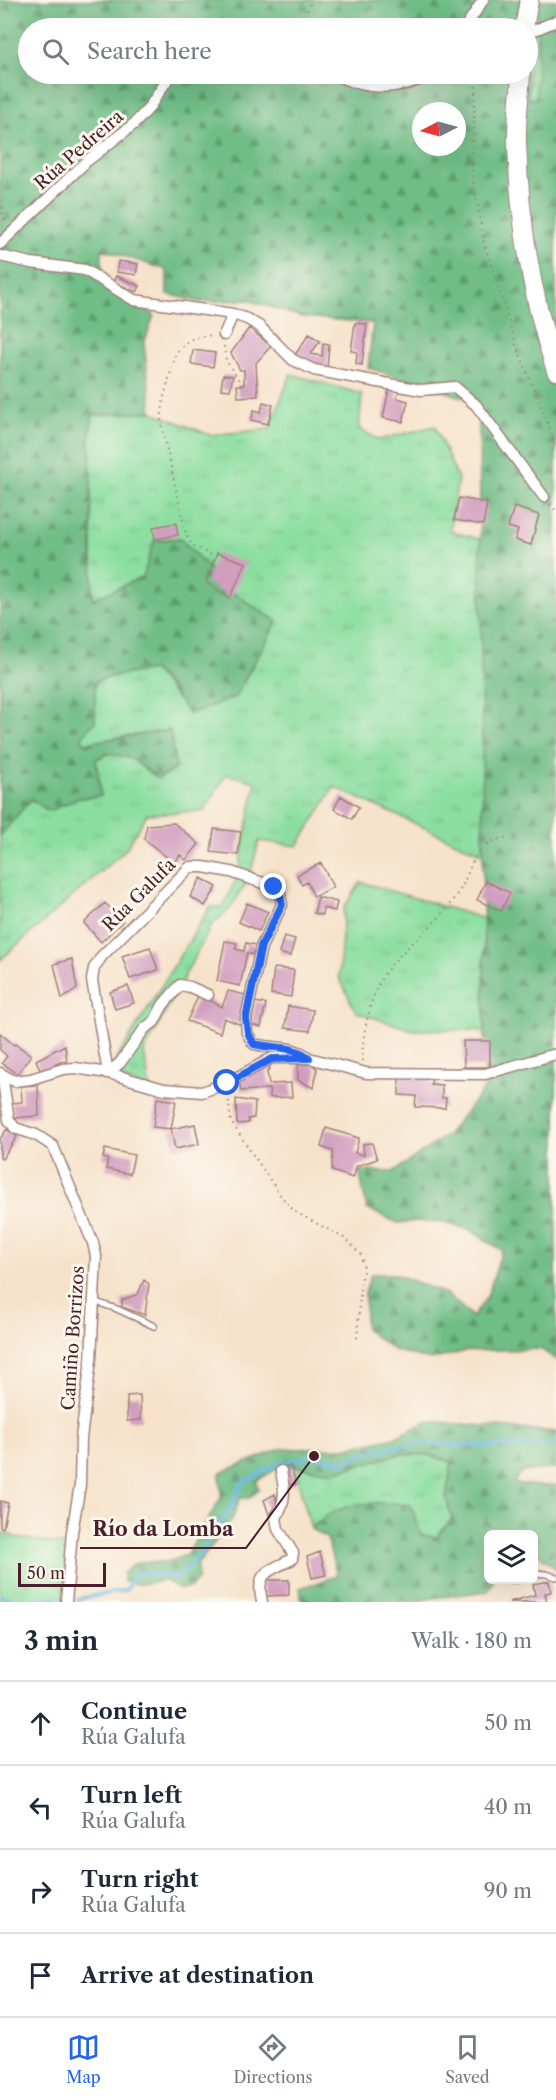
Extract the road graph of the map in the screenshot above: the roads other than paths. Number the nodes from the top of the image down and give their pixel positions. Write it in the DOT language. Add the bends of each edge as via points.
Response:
graph roads {
  1 [pos="483,0"];
  2 [pos="529,0"];
  3 [pos="471,18"];
  4 [pos="526,18"];
  5 [pos="556,21"];
  6 [pos="538,29"];
  7 [pos="164,84"];
  8 [pos="359,84"];
  9 [pos="382,84"];
  10 [pos="404,84"];
  11 [pos="520,84"];
  12 [pos="376,87"];
  13 [pos="4,240"];
  14 [pos="0,256"];
  15 [pos="233,314"];
  16 [pos="225,335"];
  17 [pos="556,371"];
  18 [pos="544,497"];
  19 [pos="207,995"];
  20 [pos="556,1054"];
  21 [pos="309,1058"];
  22 [pos="108,1073"];
  23 [pos="1,1074"];
  24 [pos="93,1301"];
  25 [pos="154,1326"];
  26 [pos="281,1471"];
  27 [pos="538,1573"];
  28 [pos="556,1577"];
  29 [pos="66,1602"];
  30 [pos="262,1602"];
  1 -- 3 [label="street"];
  2 -- 4 [label="highway"];
  5 -- 6 [label="street"];
  7 -- 13 [label="street, Rúa Pedreira" via="134,124 87,161"];
  8 -- 12 [label="street"];
  9 -- 12 [label="street"];
  10 -- 12 [label="street"];
  11 -- 17 [label="highway" via="516,140 524,233 543,333"];
  14 -- 15 [label="street" via="85,270 134,300"];
  15 -- 16 [label="street"];
  15 -- 18 [label="street" via="259,326 293,360 314,370 421,390 455,387 476,405"];
  19 -- 22 [label="street" via="180,985 162,1005 154,1022"];
  20 -- 21 [label="street, Rúa Galufa" via="485,1074 366,1073"];
  21 -- 22 [label="street, Rúa Galufa" via="272,1059 202,1092 164,1089"];
  21 -- 22 [label="street, Rúa Galufa" via="300,1050 254,1044 248,1033 246,1018 261,946 282,905 280,894 274,887 231,872 190,867 94,968 92,980"];
  22 -- 23 [label="street, Rúa Galufa" via="63,1069 14,1081"];
  23 -- 24 [label="street, Camiño Borrizos" via="9,1120 15,1128 53,1146 58,1154 96,1256"];
  24 -- 25 [label="lane"];
  24 -- 29 [label="street, Camiño Borrizos" via="80,1485"];
  26 -- 30 [label="street" via="285,1490 276,1518 278,1529 293,1553 292,1558 261,1577"];
  27 -- 28 [label="lane"];
}
